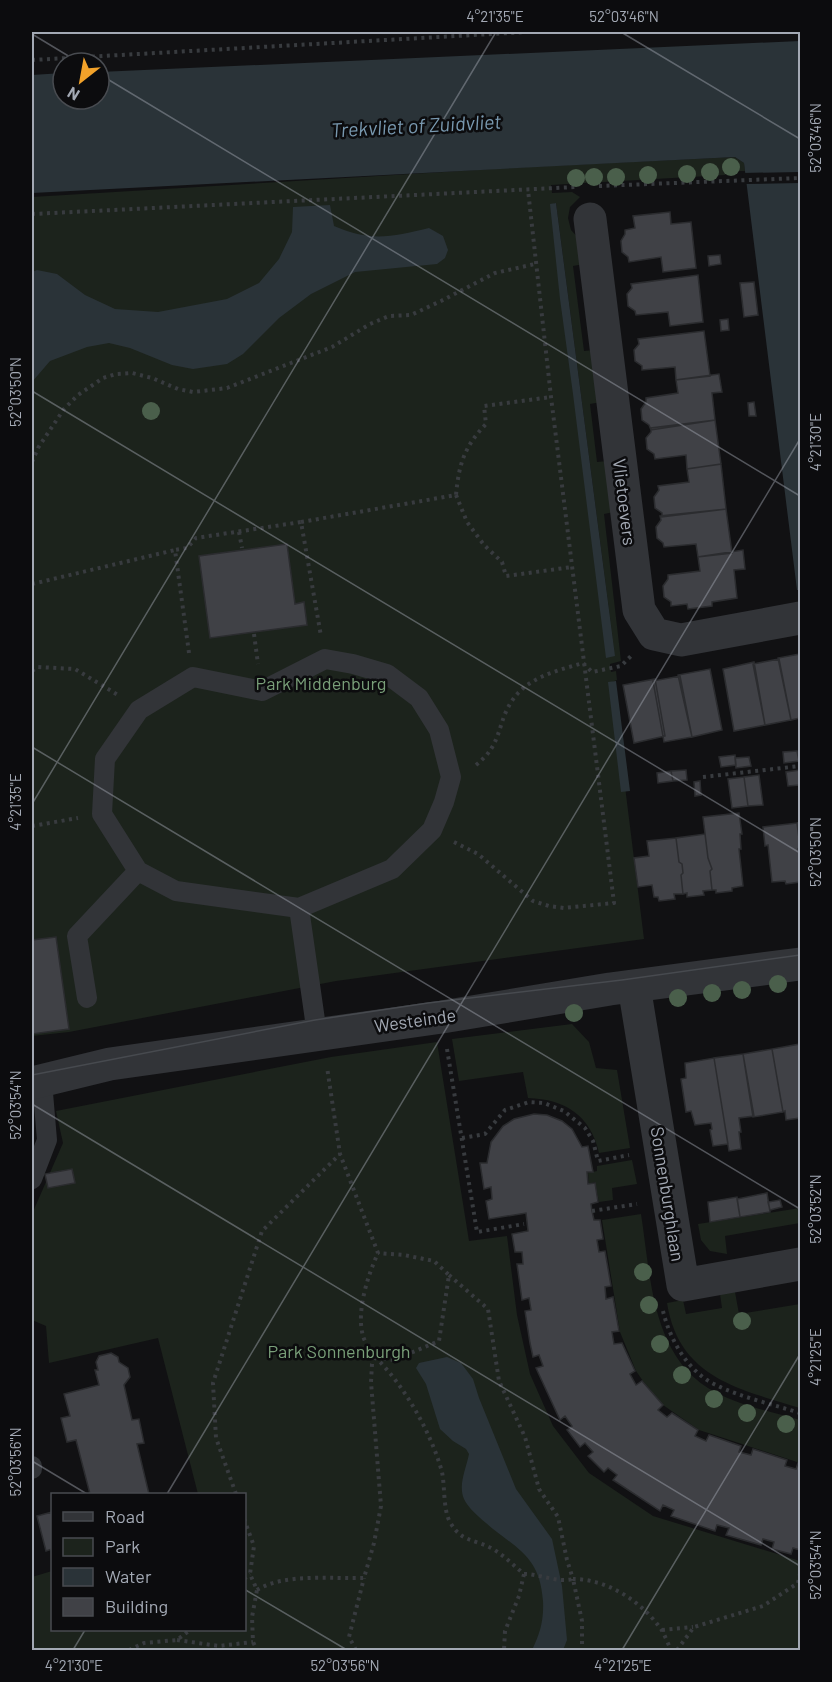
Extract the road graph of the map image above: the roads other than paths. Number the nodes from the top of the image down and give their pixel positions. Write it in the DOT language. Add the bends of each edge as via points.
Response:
graph roads {
  1 [pos="589,203"];
  2 [pos="801,618"];
  3 [pos="138,871"];
  4 [pos="299,908"];
  5 [pos="801,964"];
  6 [pos="634,986"];
  7 [pos="87,998"];
  8 [pos="322,1033"];
  9 [pos="37,1082"];
  10 [pos="32,1179"];
  11 [pos="801,1264"];
  1 -- 2 [label="street, Vlietoevers" via="639,610 654,634 681,640"];
  3 -- 4 [label="lane" via="176,891"];
  3 -- 4 [label="lane" via="102,814 105,759 139,710 193,677 262,691 325,659 387,674 419,698 439,730 451,777 444,802 432,830 392,869"];
  3 -- 7 [label="lane" via="77,936"];
  4 -- 8 [label="lane" via="315,1020"];
  5 -- 6 [label="street, Westeinde"];
  6 -- 8 [label="street, Westeinde"];
  6 -- 11 [label="street, Sonnenburghlaan" via="683,1285"];
  8 -- 9 [label="street, Westeinde" via="110,1064"];
  9 -- 10 [label="lane" via="47,1140"];
}
